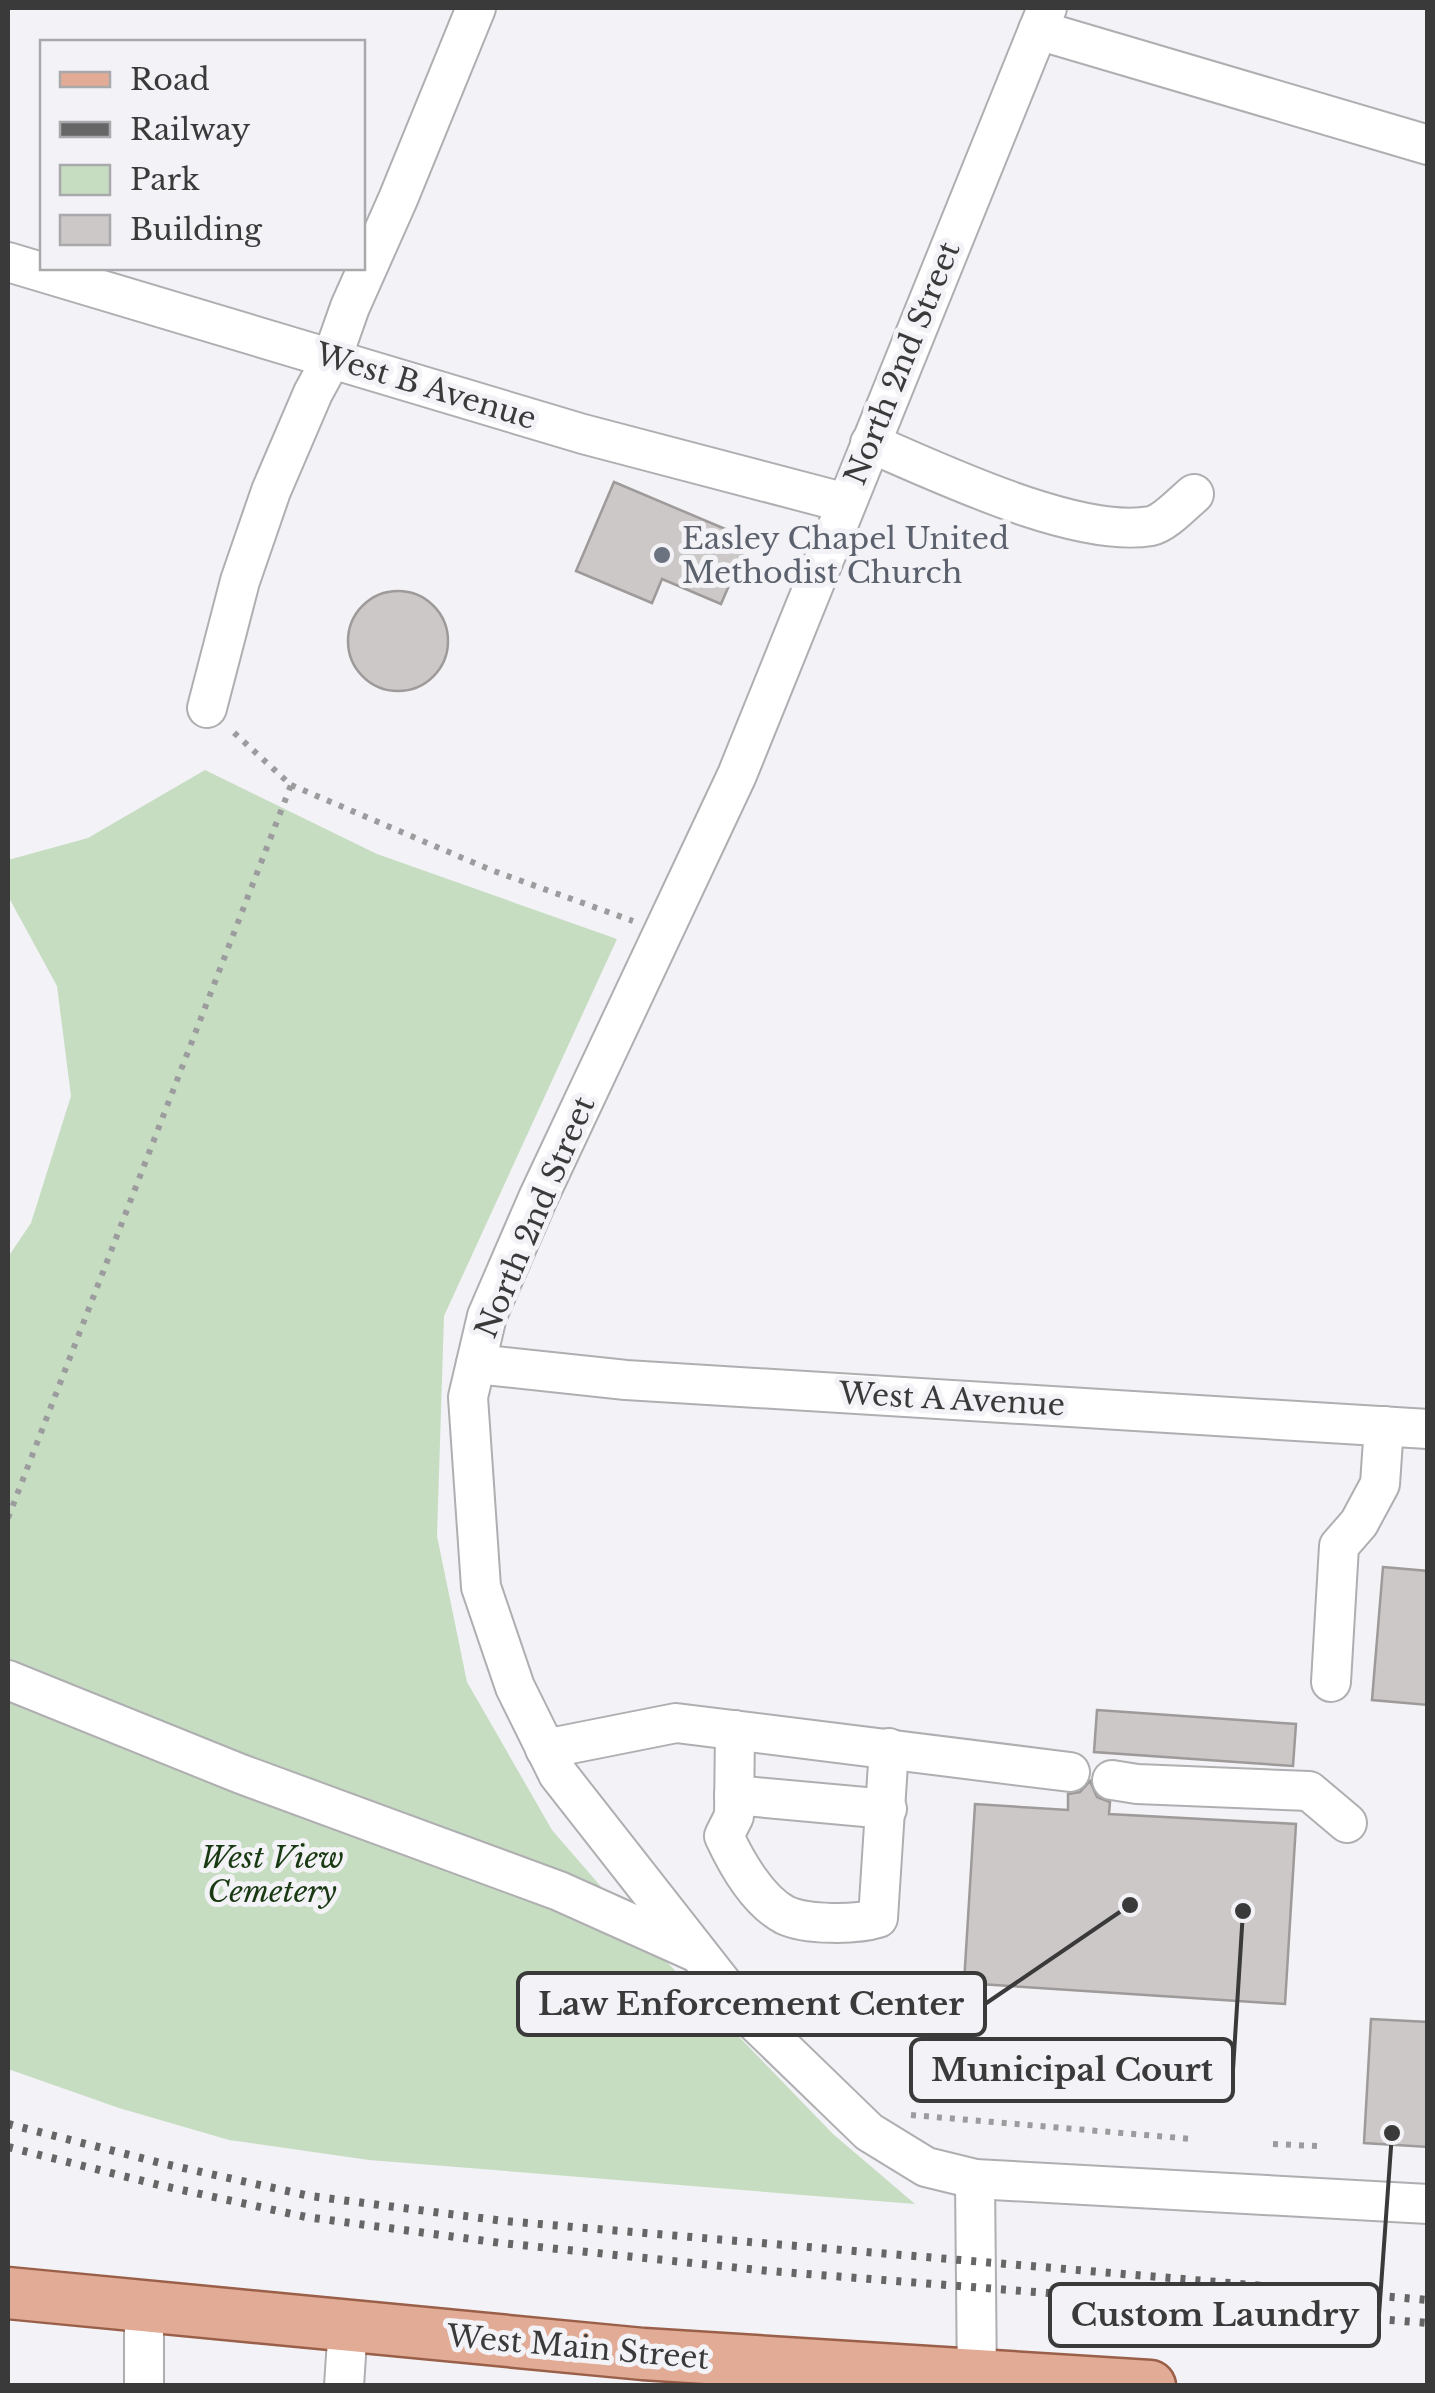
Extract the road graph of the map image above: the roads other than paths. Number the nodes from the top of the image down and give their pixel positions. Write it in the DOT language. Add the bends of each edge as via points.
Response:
graph roads {
  1 [pos="476,8"];
  2 [pos="1042,14"];
  3 [pos="1428,145"];
  4 [pos="8,262"];
  5 [pos="332,358"];
  6 [pos="870,442"];
  7 [pos="1194,494"];
  8 [pos="846,504"];
  9 [pos="207,708"];
  10 [pos="476,1364"];
  11 [pos="1384,1426"];
  12 [pos="1428,1429"];
  13 [pos="8,1680"];
  14 [pos="1331,1682"];
  15 [pos="735,1730"];
  16 [pos="889,1748"];
  17 [pos="545,1749"];
  18 [pos="1070,1772"];
  19 [pos="1112,1780"];
  20 [pos="734,1795"];
  21 [pos="886,1809"];
  22 [pos="1347,1823"];
  23 [pos="702,1955"];
  24 [pos="975,2179"];
  25 [pos="1428,2204"];
  26 [pos="8,2293"];
  27 [pos="144,2305"];
  28 [pos="348,2326"];
  29 [pos="686,2371"];
  30 [pos="977,2380"];
  31 [pos="144,2386"];
  32 [pos="344,2386"];
  33 [pos="1150,2386"];
  1 -- 5 [label="street"];
  2 -- 3 [label="street"];
  2 -- 6 [label="street, North 2nd Street"];
  4 -- 5 [label="street, West B Avenue"];
  5 -- 8 [label="street, West B Avenue"];
  5 -- 9 [label="street" via="265,508"];
  6 -- 7 [label="street" via="1081,524 1154,526"];
  6 -- 8 [label="street, North 2nd Street"];
  8 -- 10 [label="street, North 2nd Street" via="737,775 487,1316"];
  10 -- 11 [label="street, West A Avenue" via="626,1380"];
  10 -- 17 [label="street, North 2nd Street" via="468,1397 481,1586 514,1687"];
  11 -- 12 [label="street, West A Avenue"];
  11 -- 14 [label="street" via="1380,1484 1340,1546"];
  13 -- 23 [label="street" via="559,1891"];
  15 -- 16 [label="street"];
  15 -- 17 [label="street" via="676,1723"];
  15 -- 20 [label="street"];
  16 -- 18 [label="street"];
  16 -- 21 [label="street"];
  17 -- 23 [label="street, North 2nd Street"];
  19 -- 22 [label="street" via="1310,1791"];
  20 -- 21 [label="street"];
  20 -- 21 [label="street" via="724,1836 759,1892 786,1915 859,1924 878,1918"];
  23 -- 24 [label="street, North 2nd Street" via="743,2010 869,2132 926,2167"];
  24 -- 25 [label="street, North 2nd Street"];
  24 -- 30 [label="street"];
  26 -- 27 [label="main road, West Main Street"];
  27 -- 28 [label="main road, West Main Street"];
  27 -- 31 [label="street"];
  28 -- 29 [label="main road, West Main Street"];
  28 -- 32 [label="street"];
  29 -- 30 [label="main road, West Main Street"];
  30 -- 33 [label="main road, West Main Street"];
}
